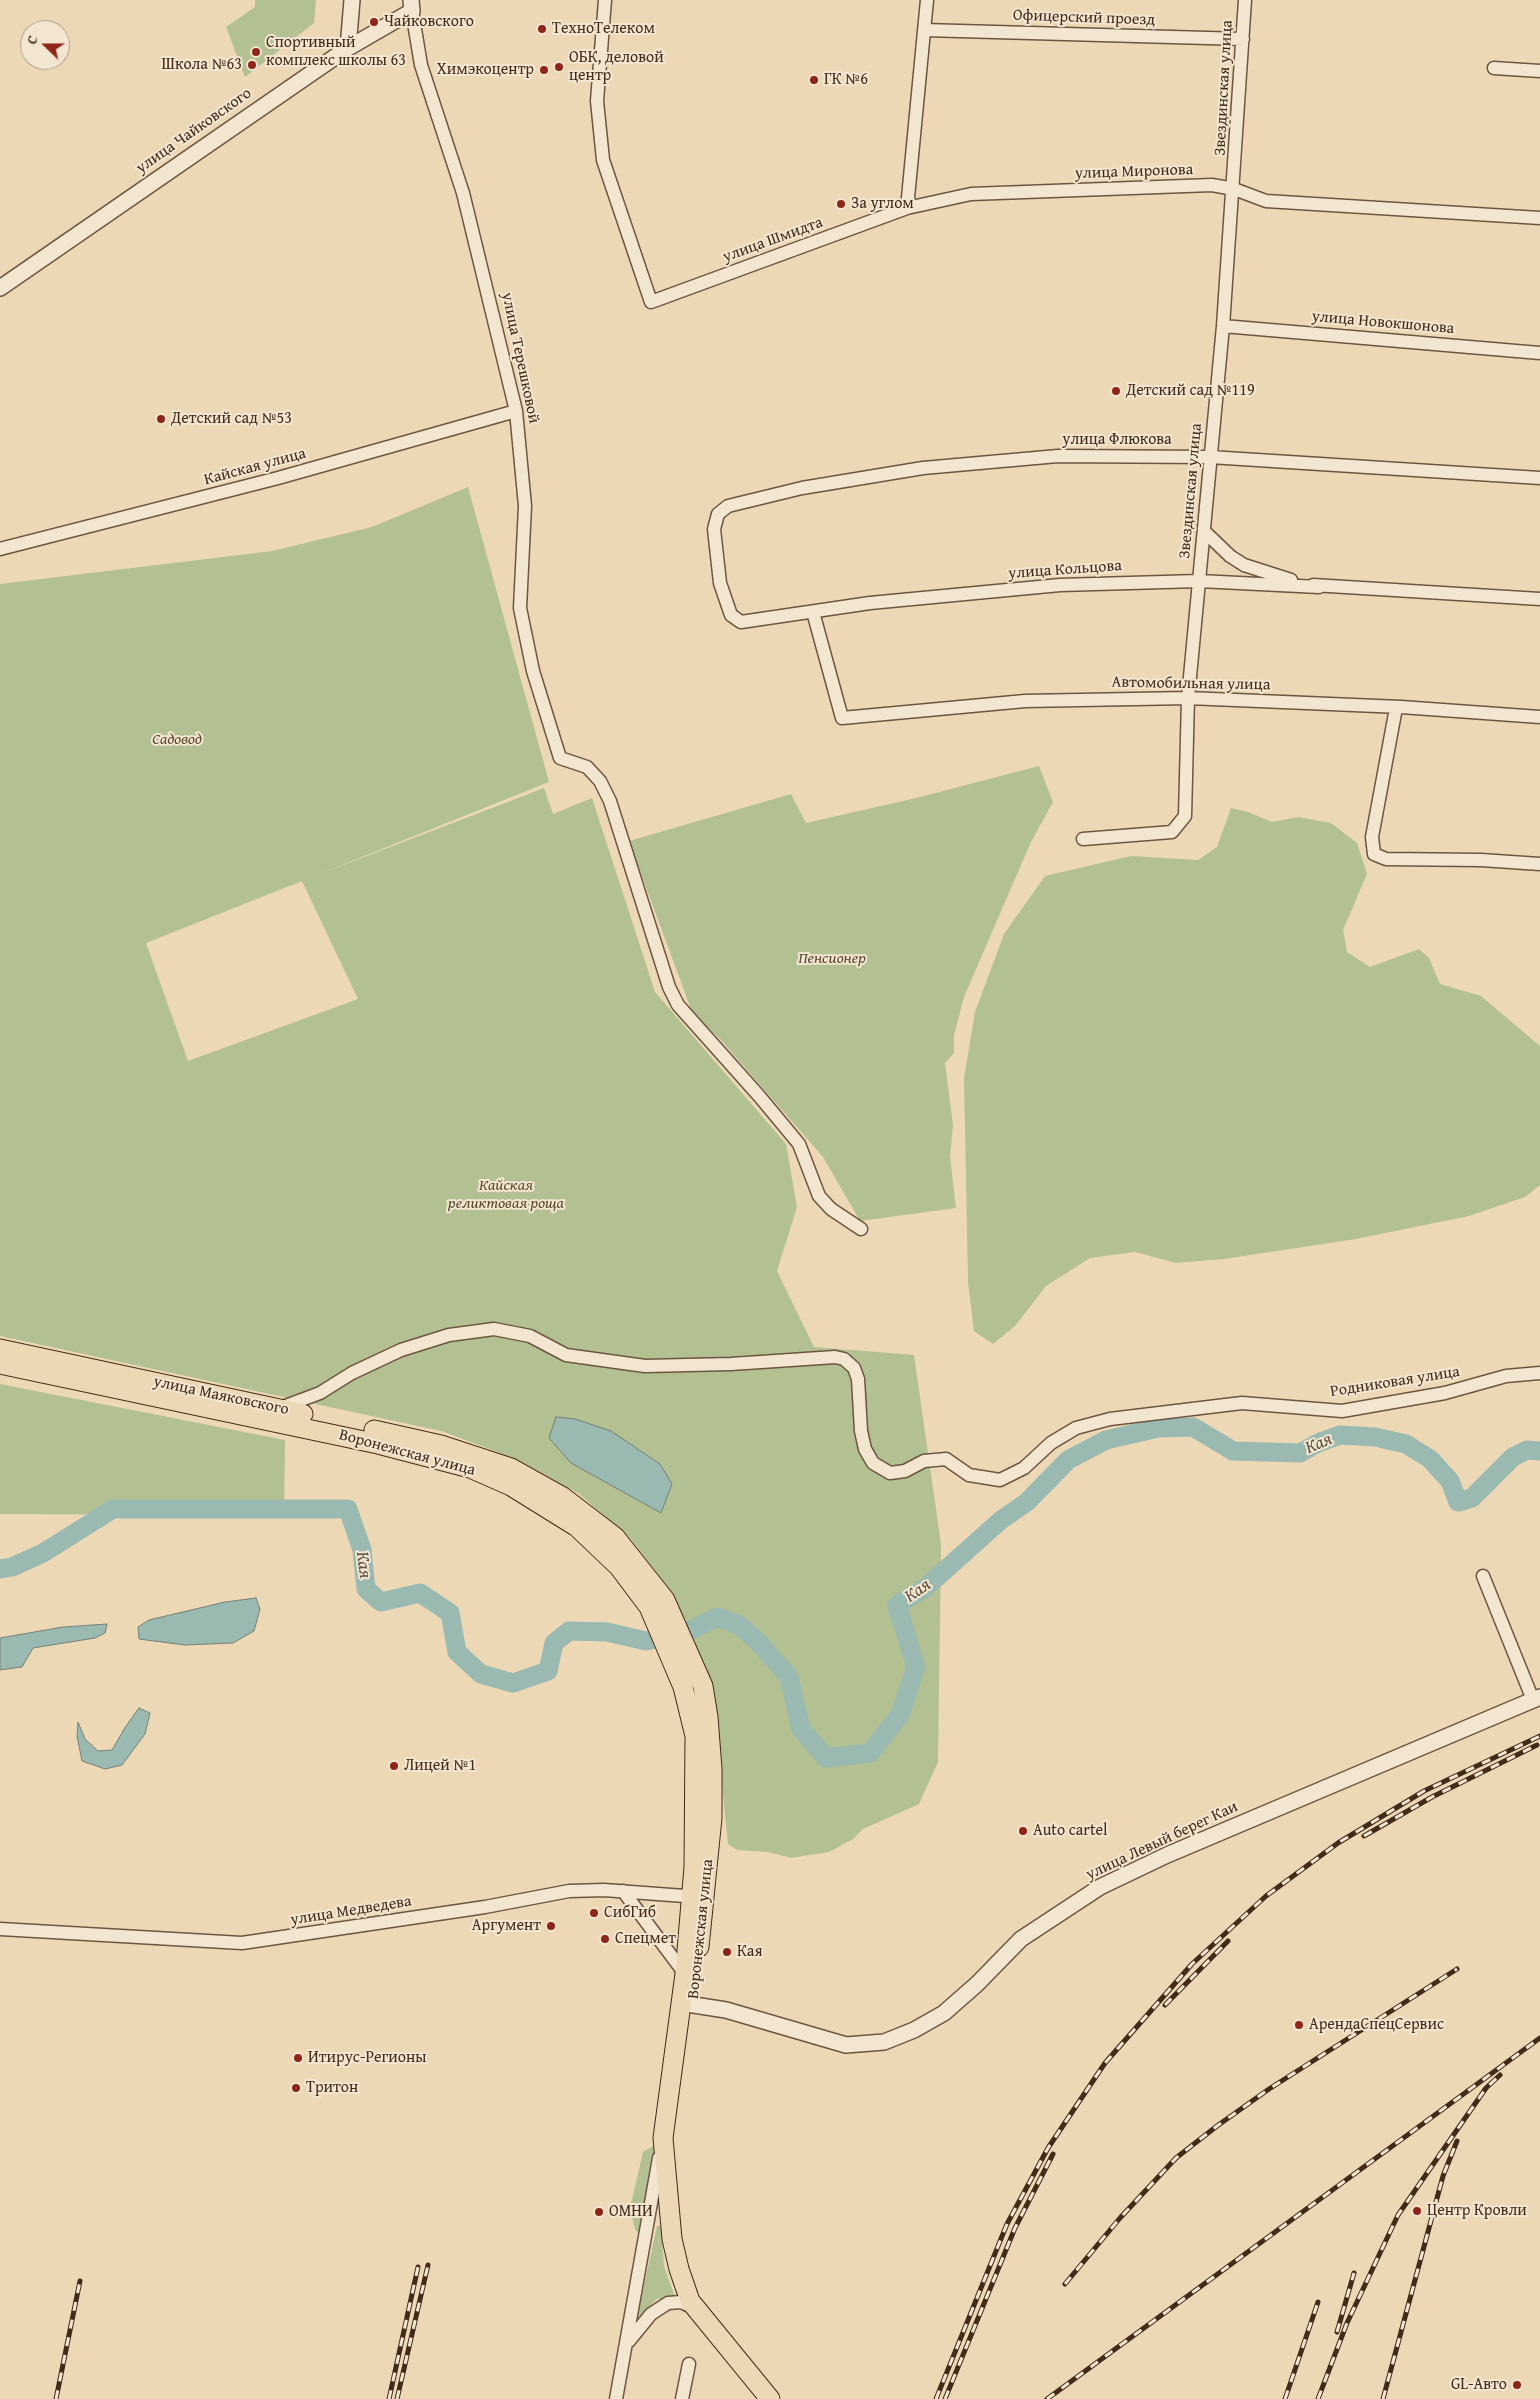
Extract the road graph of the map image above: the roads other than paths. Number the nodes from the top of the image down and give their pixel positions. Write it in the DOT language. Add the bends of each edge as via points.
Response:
graph roads {
  1 [pos="352,0"];
  2 [pos="605,0"];
  3 [pos="927,0"];
  4 [pos="1245,0"];
  5 [pos="411,5"];
  6 [pos="924,30"];
  7 [pos="1243,39"];
  8 [pos="348,48"];
  9 [pos="1494,68"];
  10 [pos="1540,71"];
  11 [pos="1234,190"];
  12 [pos="907,208"];
  13 [pos="1540,218"];
  14 [pos="0,288"];
  15 [pos="1223,326"];
  16 [pos="1540,353"];
  17 [pos="516,411"];
  18 [pos="1210,457"];
  19 [pos="1540,478"];
  20 [pos="728,506"];
  21 [pos="1204,531"];
  22 [pos="0,549"];
  23 [pos="1199,581"];
  24 [pos="1319,587"];
  25 [pos="1540,600"];
  26 [pos="813,612"];
  27 [pos="1188,698"];
  28 [pos="1396,708"];
  29 [pos="1540,717"];
  30 [pos="1083,839"];
  31 [pos="1540,864"];
  32 [pos="861,1230"];
  33 [pos="0,1348"];
  34 [pos="0,1364"];
  35 [pos="1540,1373"];
  36 [pos="278,1409"];
  37 [pos="295,1426"];
  38 [pos="441,1445"];
  39 [pos="1483,1576"];
  40 [pos="657,1603"];
  41 [pos="1537,1698"];
  42 [pos="623,1891"];
  43 [pos="698,1897"];
  44 [pos="0,1929"];
  45 [pos="685,1974"];
  46 [pos="687,2003"];
  47 [pos="663,2138"];
  48 [pos="669,2202"];
  49 [pos="647,2229"];
  50 [pos="695,2308"];
  51 [pos="627,2343"];
  52 [pos="690,2364"];
  53 [pos="616,2399"];
  54 [pos="682,2399"];
  55 [pos="770,2399"];
  1 -- 8 [label="street"];
  2 -- 12 [label="street, улица Шмидта" via="597,101 603,160 651,302"];
  3 -- 6 [label="street"];
  4 -- 7 [label="street, Звездинская улица"];
  5 -- 8 [label="street, улица Чайковского"];
  5 -- 17 [label="street, улица Терешковой" via="421,65 463,193"];
  6 -- 7 [label="street, Офицерский проезд"];
  6 -- 12 [label="street"];
  7 -- 11 [label="street, Звездинская улица"];
  8 -- 14 [label="street, улица Чайковского"];
  9 -- 10 [label="street"];
  11 -- 12 [label="street, улица Миронова" via="1212,185 971,194"];
  11 -- 13 [label="street, улица Миронова" via="1266,202"];
  11 -- 15 [label="street, Звездинская улица"];
  15 -- 16 [label="street, улица Новокшонова"];
  15 -- 18 [label="street, Звездинская улица"];
  17 -- 22 [label="street, Кайская улица" via="278,478"];
  17 -- 32 [label="street, улица Терешковой" via="525,506 520,608 533,671 560,758 587,767 600,781 610,801 669,987 678,1005 798,1144 819,1196 831,1209"];
  18 -- 19 [label="street, улица Флюкова"];
  18 -- 20 [label="street, улица Флюкова" via="1058,456 923,468 802,488"];
  18 -- 21 [label="street, Звездинская улица"];
  20 -- 26 [label="street, улица Кольцова" via="718,514 714,530 720,583 732,615 741,622"];
  21 -- 23 [label="street, Звездинская улица"];
  21 -- 24 [label="street, улица Кольцова" via="1244,565"];
  23 -- 24 [label="street, улица Кольцова"];
  23 -- 26 [label="street, улица Кольцова" via="1060,585 870,603"];
  23 -- 27 [label="street, Звездинская улица"];
  24 -- 25 [label="street, улица Кольцова"];
  26 -- 27 [label="street, Автомобильная улица" via="842,718 1025,701"];
  27 -- 28 [label="street, Автомобильная улица"];
  27 -- 30 [label="street, Звездинская улица" via="1185,816 1172,832"];
  28 -- 29 [label="street, Автомобильная улица"];
  28 -- 31 [label="street" via="1372,837 1374,854 1386,859"];
  33 -- 36 [label="main road, улица Маяковского"];
  34 -- 37 [label="main road, улица Маяковского"];
  35 -- 36 [label="street, Родниковая улица" via="1506,1376 1445,1393 1342,1411 1242,1403 1110,1419 1076,1428 1051,1443 1024,1468 1000,1480 969,1475 946,1459 924,1461 905,1471 890,1473 873,1463 865,1449 861,1431 858,1379 854,1368 844,1359 820,1356 731,1364 645,1366 566,1355 530,1336 494,1329 449,1335 401,1350 352,1372 320,1393"];
  36 -- 38 [label="main road, улица Маяковского"];
  37 -- 40 [label="main road, Воронежская улица" via="440,1459 511,1486 557,1513 592,1540"];
  38 -- 40 [label="main road, Воронежская улица" via="511,1468 563,1497 615,1537"];
  39 -- 41 [label="street"];
  40 -- 43 [label="main road, Воронежская улица" via="695,1736 694,1866"];
  40 -- 43 [label="main road, Воронежская улица" via="692,1658 704,1694 712,1769 712,1818"];
  41 -- 46 [label="street, улица Левый берег Каи" via="1167,1855 1100,1887 1021,1939 944,2013 884,2042 846,2045 726,2010"];
  42 -- 43 [label="street, улица Медведева"];
  42 -- 44 [label="street, улица Медведева" via="569,1891 486,1907 242,1943"];
  42 -- 45 [label="street"];
  43 -- 45 [label="main road, Воронежская улица"];
  43 -- 46 [label="main road, Воронежская улица"];
  45 -- 46 [label="main road, Воронежская улица"];
  46 -- 47 [label="main road, Воронежская улица"];
  46 -- 48 [label="main road, Воронежская улица"];
  47 -- 48 [label="main road, Воронежская улица"];
  47 -- 49 [label="street"];
  48 -- 49 [label="street"];
  48 -- 50 [label="main road" via="679,2270"];
  49 -- 51 [label="street"];
  50 -- 51 [label="street" via="681,2302 668,2303 651,2314"];
  50 -- 55 [label="main road"];
  51 -- 53 [label="street"];
  52 -- 54 [label="street"];
}
